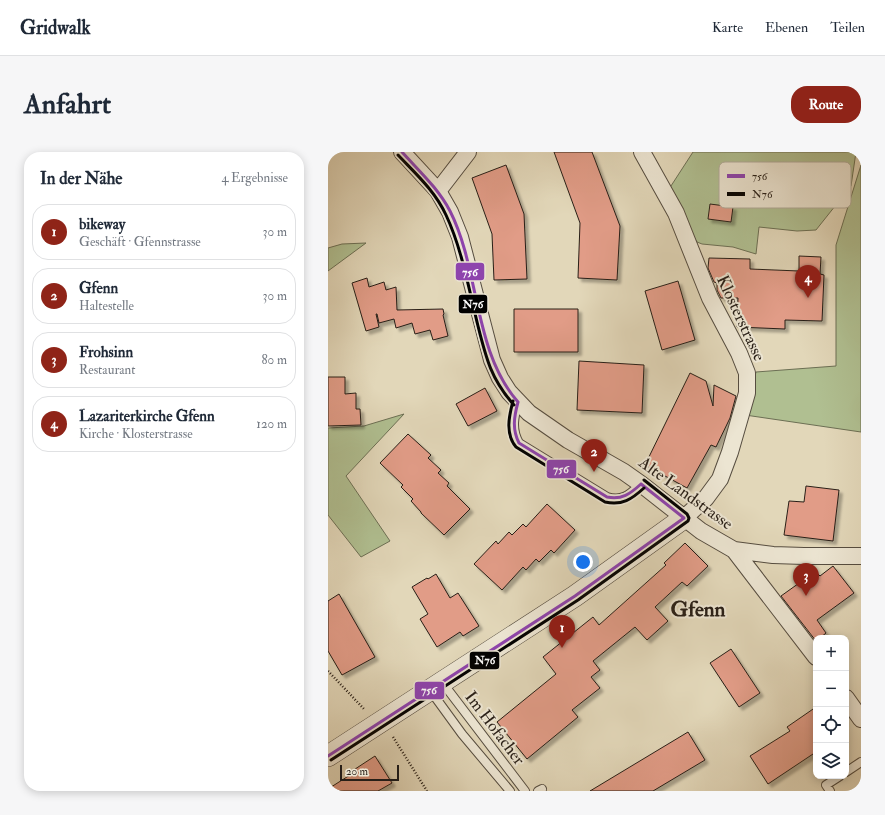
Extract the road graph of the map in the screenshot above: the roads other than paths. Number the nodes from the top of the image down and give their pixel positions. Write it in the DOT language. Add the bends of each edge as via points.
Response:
graph roads {
  1 [pos="402,152"];
  2 [pos="468,152"];
  3 [pos="642,152"];
  4 [pos="438,191"];
  5 [pos="518,402"];
  6 [pos="641,484"];
  7 [pos="684,518"];
  8 [pos="734,550"];
  9 [pos="861,556"];
  10 [pos="813,653"];
  11 [pos="436,686"];
  12 [pos="849,702"];
  13 [pos="861,719"];
  14 [pos="328,756"];
  15 [pos="861,762"];
  16 [pos="849,770"];
  17 [pos="835,779"];
  18 [pos="510,791"];
  19 [pos="525,791"];
  20 [pos="830,791"];
  1 -- 4 [label="street, Alte Landstrasse"];
  2 -- 4 [label="street"];
  3 -- 7 [label="street, Klosterstrasse" via="676,213 710,298 747,373 746,393 720,479 706,498"];
  4 -- 5 [label="street, Alte Landstrasse" via="460,238 492,360 500,378"];
  5 -- 6 [label="street, Alte Landstrasse" via="543,424"];
  5 -- 6 [label="lane" via="513,420 519,442 607,497 625,497"];
  6 -- 7 [label="street, Alte Landstrasse"];
  7 -- 8 [label="street, Alte Landstrasse"];
  7 -- 11 [label="street" via="575,596"];
  8 -- 9 [label="street" via="773,555"];
  8 -- 10 [label="street, Alte Landstrasse"];
  11 -- 14 [label="street"];
  11 -- 18 [label="lane" via="462,734"];
  11 -- 19 [label="lane, Im Hofacher"];
  12 -- 13 [label="street"];
  15 -- 16 [label="lane"];
  17 -- 20 [label="lane" via="826,785"];
}
